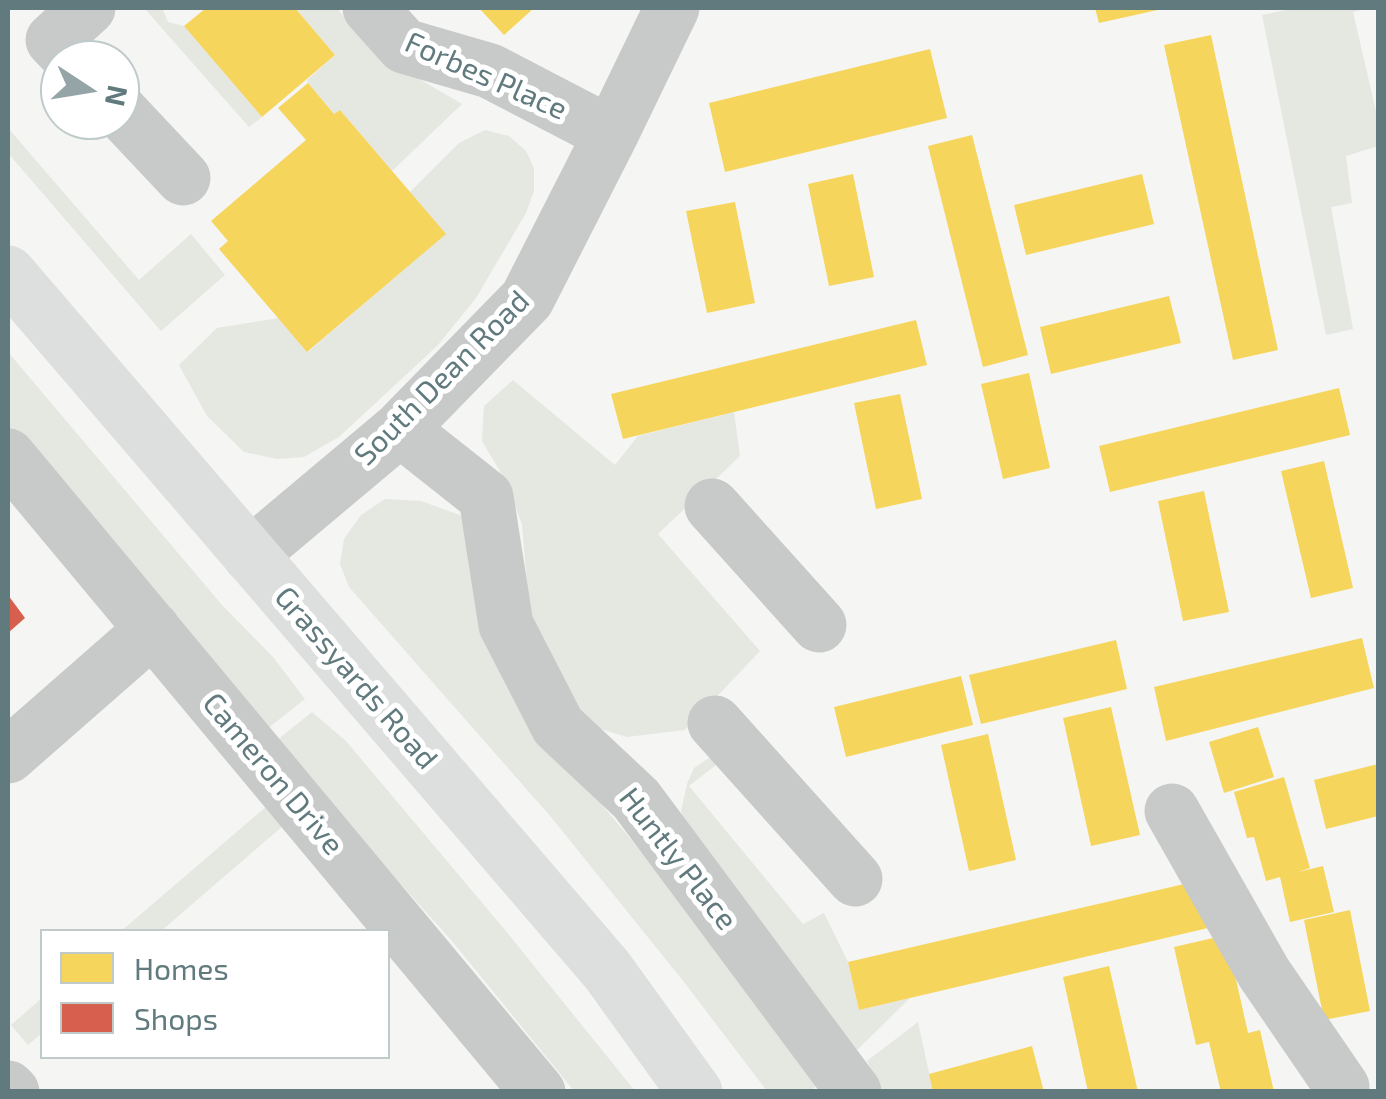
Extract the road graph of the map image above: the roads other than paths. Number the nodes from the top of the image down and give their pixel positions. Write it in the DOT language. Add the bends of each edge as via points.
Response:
graph roads {
  1 [pos="88,8"];
  2 [pos="370,8"];
  3 [pos="672,8"];
  4 [pos="52,40"];
  5 [pos="140,132"];
  6 [pos="612,134"];
  7 [pos="183,178"];
  8 [pos="8,273"];
  9 [pos="400,429"];
  10 [pos="8,456"];
  11 [pos="712,506"];
  12 [pos="250,555"];
  13 [pos="819,624"];
  14 [pos="152,629"];
  15 [pos="715,723"];
  16 [pos="8,756"];
  17 [pos="1172,811"];
  18 [pos="855,879"];
  19 [pos="1344,1090"];
  20 [pos="538,1092"];
  21 [pos="695,1092"];
  22 [pos="854,1092"];
  1 -- 4 [label="street"];
  2 -- 6 [label="street, Forbes Place" via="404,46 490,71"];
  3 -- 6 [label="street, South Dean Road"];
  5 -- 7 [label="street"];
  6 -- 9 [label="street, South Dean Road" via="527,299"];
  8 -- 12 [label="main road, Grassyards Road"];
  9 -- 12 [label="street, South Dean Road"];
  9 -- 22 [label="street, Huntly Place" via="486,498 506,624 558,726 636,799"];
  10 -- 14 [label="street, Cameron Drive"];
  11 -- 13 [label="street"];
  12 -- 21 [label="main road, Grassyards Road" via="607,970"];
  14 -- 16 [label="street"];
  14 -- 20 [label="street, Cameron Drive"];
  15 -- 18 [label="street"];
  17 -- 19 [label="street" via="1264,973"];
}
